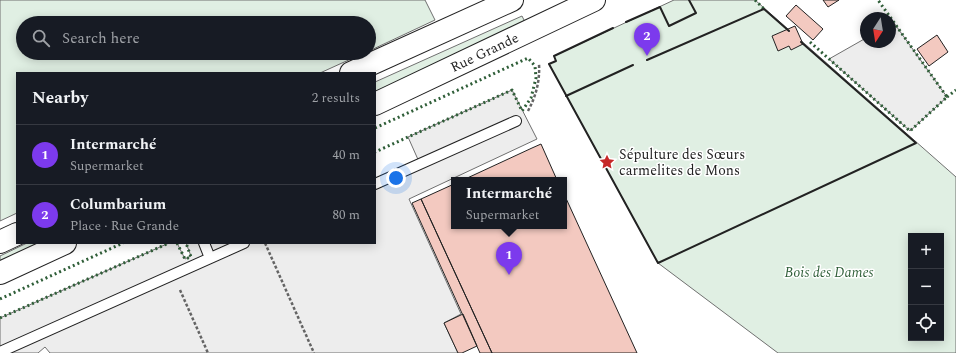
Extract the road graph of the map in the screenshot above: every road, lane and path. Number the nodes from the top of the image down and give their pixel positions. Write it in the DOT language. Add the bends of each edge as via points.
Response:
graph roads {
  1 [pos="512,0"];
  2 [pos="594,0"];
  3 [pos="539,64"];
  4 [pos="353,72"];
  5 [pos="376,104"];
  6 [pos="516,121"];
  7 [pos="376,184"];
  8 [pos="16,234"];
  9 [pos="0,242"];
  10 [pos="63,244"];
  11 [pos="204,244"];
  12 [pos="242,244"];
  13 [pos="265,244"];
  14 [pos="210,258"];
  15 [pos="0,273"];
  16 [pos="174,274"];
  17 [pos="0,352"];
  18 [pos="208,353"];
  19 [pos="314,353"];
  1 -- 4 [label="main road"];
  2 -- 5 [label="main road, Rue Grande"];
  3 -- 6 [label="path" via="540,78 534,99 525,117"];
  6 -- 7 [label="lane"];
  8 -- 9 [label="main road"];
  10 -- 15 [label="main road"];
  11 -- 14 [label="lane"];
  12 -- 14 [label="lane"];
  13 -- 19 [label="path"];
  14 -- 16 [label="lane"];
  16 -- 17 [label="lane"];
  16 -- 18 [label="path"];
}
